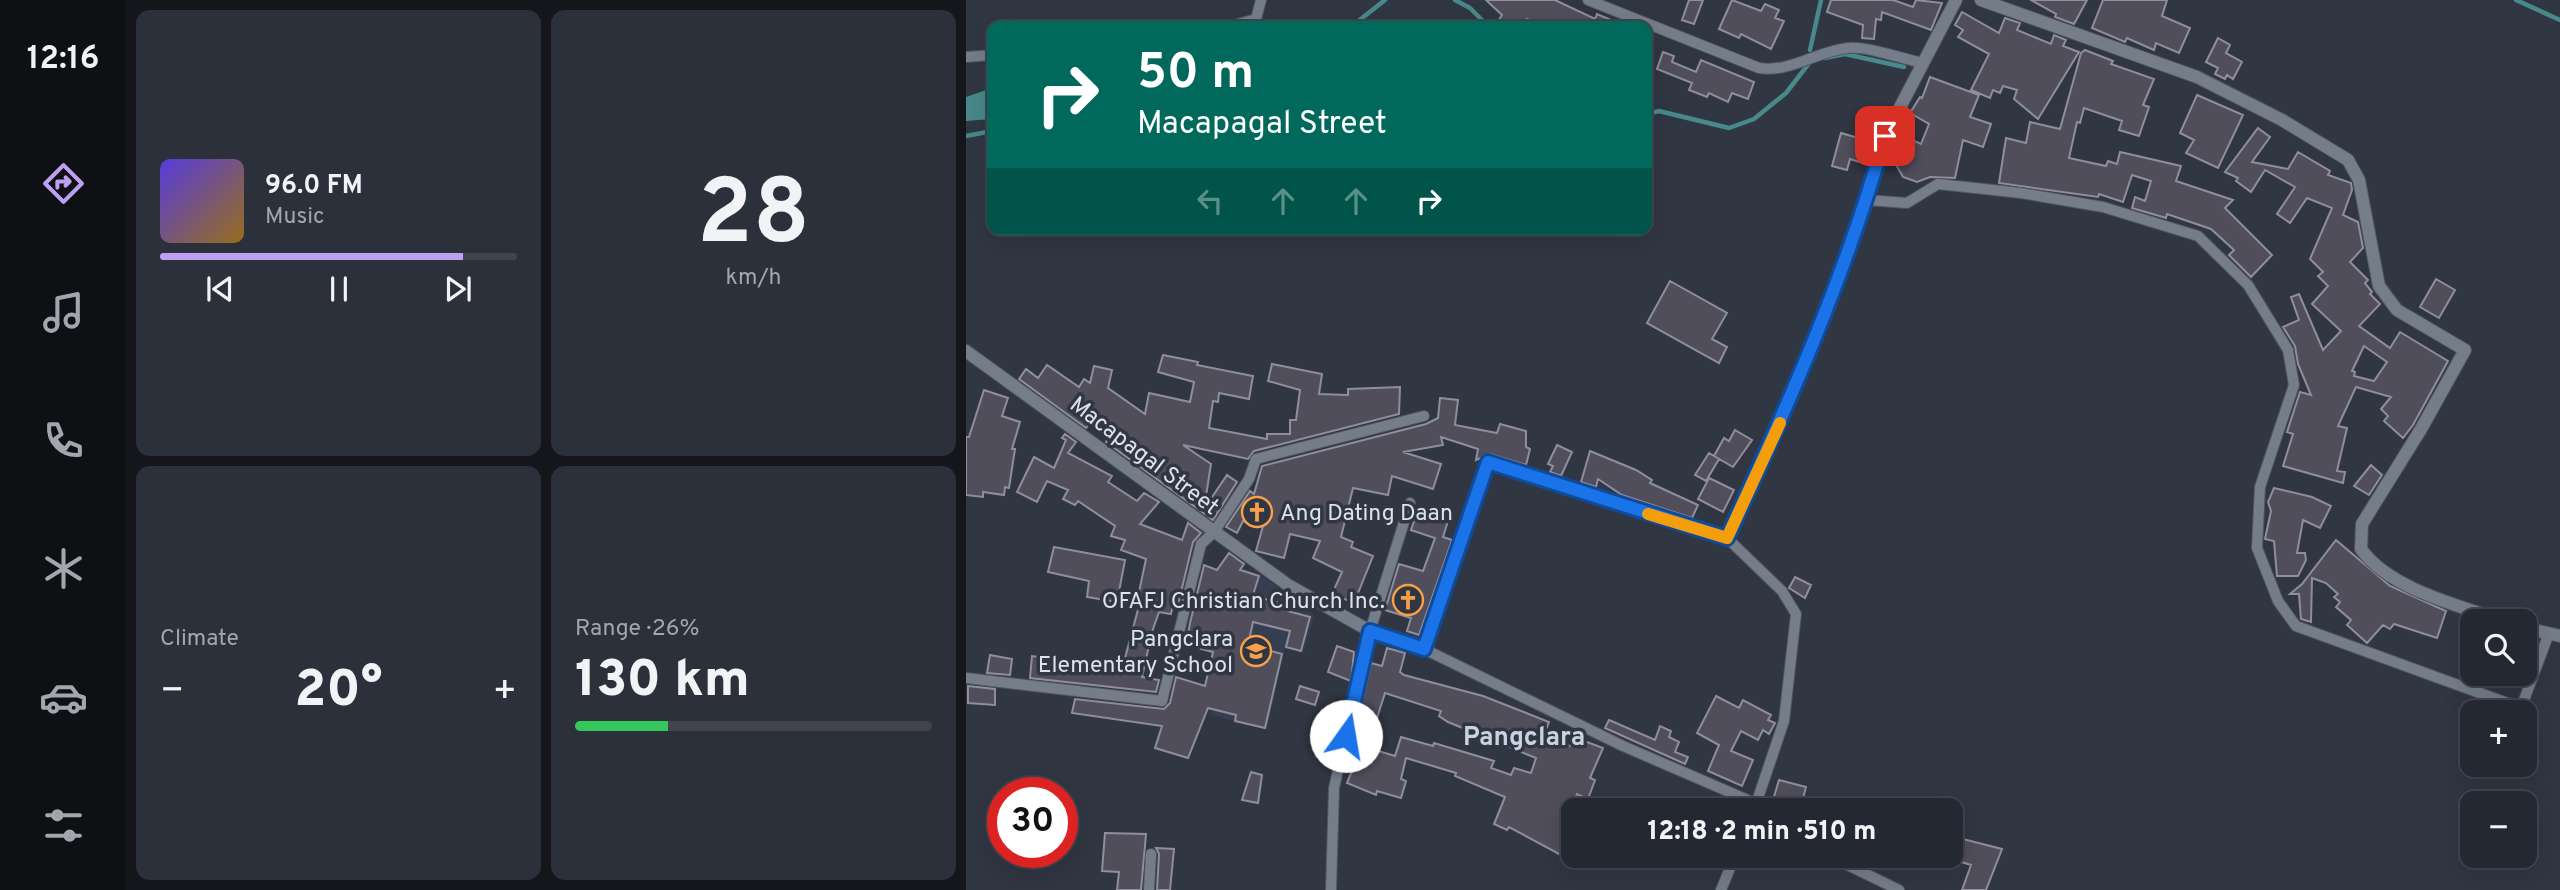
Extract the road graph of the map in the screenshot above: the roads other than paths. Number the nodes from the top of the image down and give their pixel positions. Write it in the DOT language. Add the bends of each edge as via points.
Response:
graph roads {
  1 [pos="1261,0"];
  2 [pos="1588,0"];
  3 [pos="1956,0"];
  4 [pos="1982,0"];
  5 [pos="1249,21"];
  6 [pos="1641,21"];
  7 [pos="1652,25"];
  8 [pos="987,55"];
  9 [pos="966,57"];
  10 [pos="1923,63"];
  11 [pos="1867,200"];
  12 [pos="966,351"];
  13 [pos="1424,416"];
  14 [pos="1409,503"];
  15 [pos="1214,532"];
  16 [pos="1727,538"];
  17 [pos="2467,609"];
  18 [pos="1370,631"];
  19 [pos="2537,631"];
  20 [pos="2554,636"];
  21 [pos="1424,649"];
  22 [pos="966,678"];
  23 [pos="1736,798"];
  24 [pos="1759,798"];
  25 [pos="1151,854"];
  26 [pos="1730,868"];
  27 [pos="1854,868"];
  28 [pos="1149,890"];
  29 [pos="1331,890"];
  30 [pos="1721,890"];
  31 [pos="1899,890"];
  1 -- 5 [label="street" via="1256,19"];
  2 -- 6 [label="street"];
  3 -- 10 [label="street"];
  4 -- 17 [label="street" via="2197,77 2348,159 2359,180 2379,286 2397,310 2465,350 2362,524 2361,549 2386,573"];
  7 -- 10 [label="street" via="1759,68 1775,70 1816,54 1852,47"];
  8 -- 9 [label="street"];
  10 -- 11 [label="street" via="1885,136"];
  11 -- 16 [label="street" via="1790,402"];
  11 -- 20 [label="street" via="1907,203 1938,184 2103,207 2198,236 2249,285 2288,350 2294,385 2260,487 2258,548 2278,601 2297,626 2521,708"];
  12 -- 15 [label="street, Macapagal Street"];
  13 -- 15 [label="street" via="1256,459 1249,479"];
  14 -- 18 [label="street"];
  15 -- 18 [label="street, Macapagal Street" via="1298,592"];
  15 -- 22 [label="street" via="1201,544 1162,701"];
  16 -- 21 [label="street" via="1488,462"];
  16 -- 24 [label="street" via="1782,591 1796,614 1784,721"];
  18 -- 21 [label="street, Macapagal Street"];
  18 -- 29 [label="street" via="1334,788"];
  19 -- 20 [label="street"];
  21 -- 23 [label="street, Macapagal Street"];
  25 -- 28 [label="street"];
  26 -- 30 [label="street"];
  27 -- 31 [label="street"];
}
